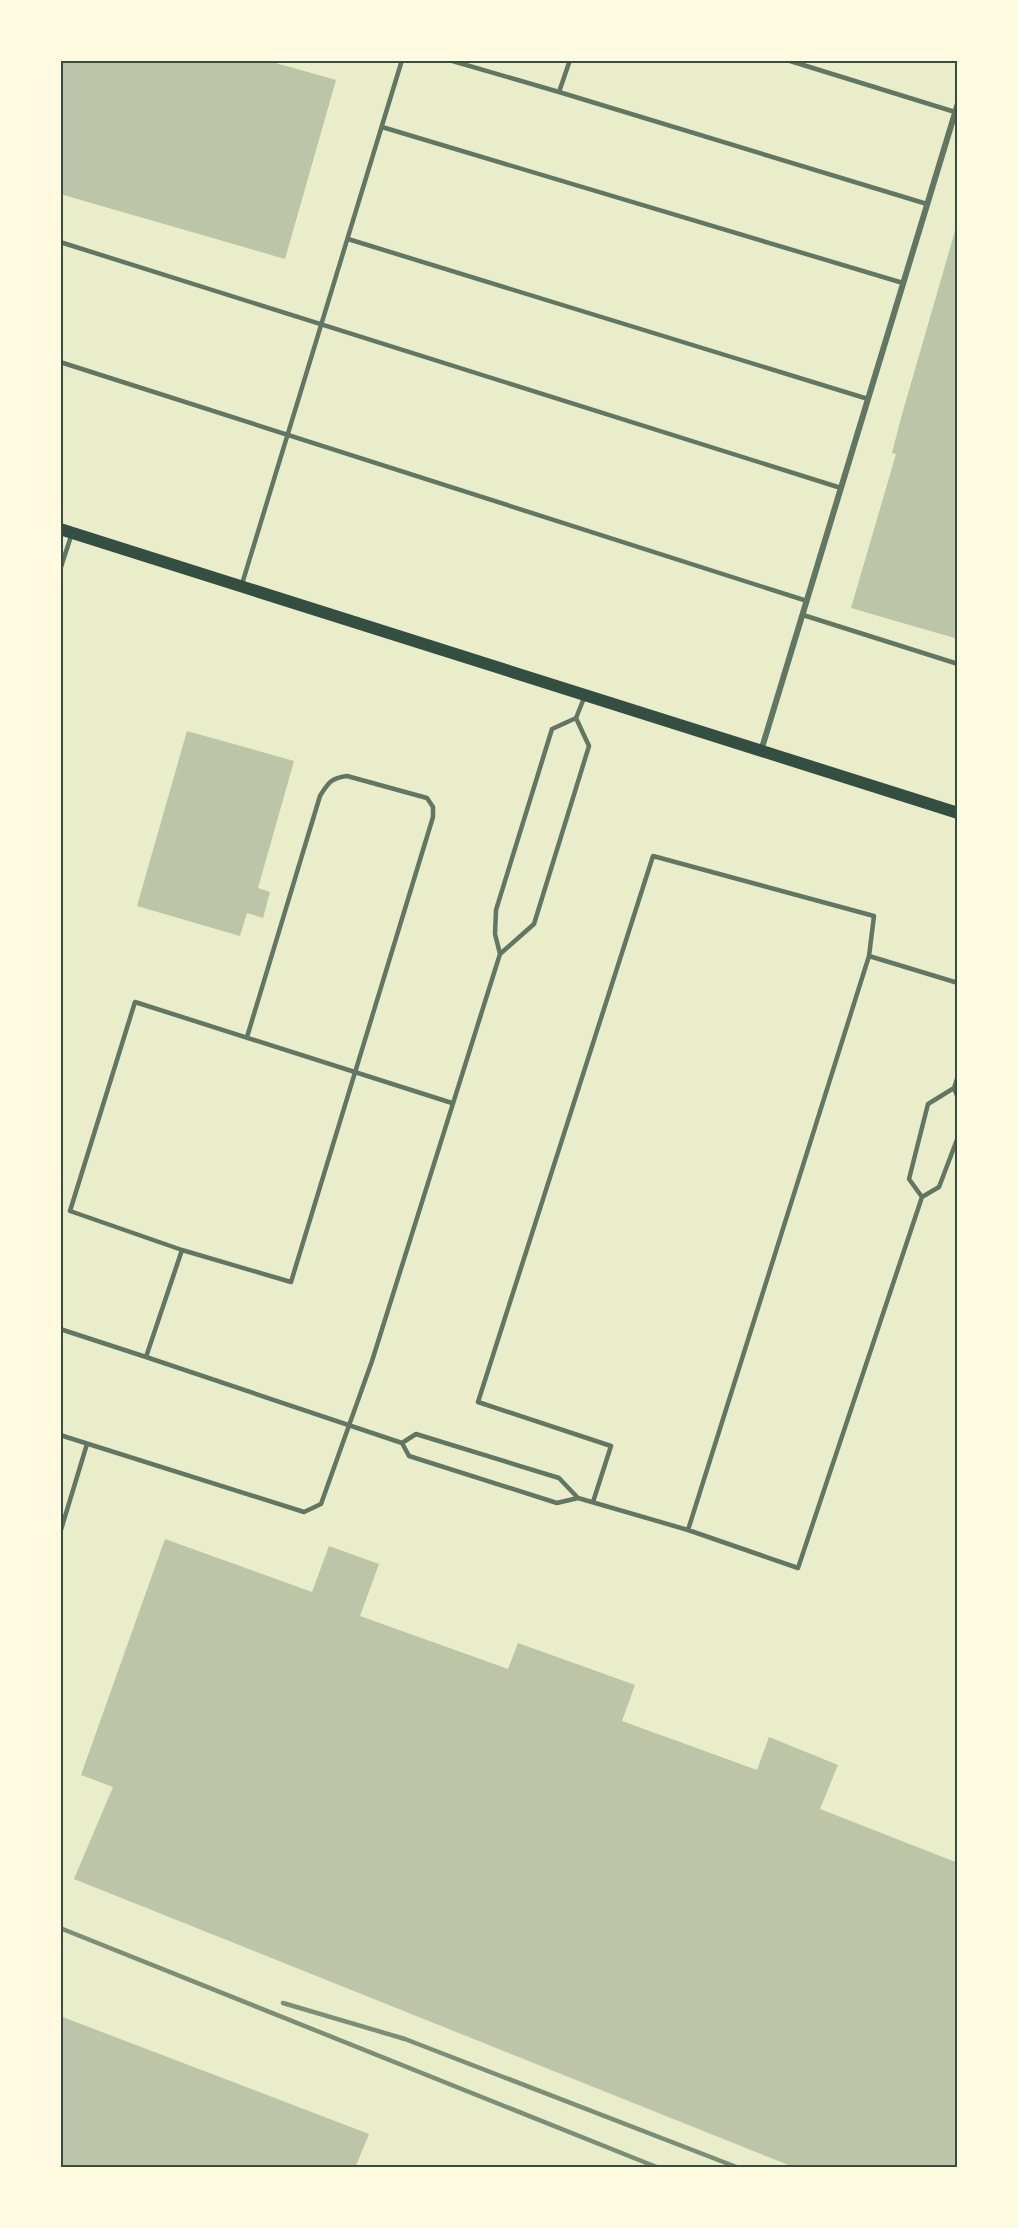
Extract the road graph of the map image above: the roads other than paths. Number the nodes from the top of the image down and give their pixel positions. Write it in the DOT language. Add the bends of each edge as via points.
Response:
graph roads {
  1 [pos="402,60"];
  2 [pos="449,60"];
  3 [pos="570,60"];
  4 [pos="787,60"];
  5 [pos="560,92"];
  6 [pos="958,103"];
  7 [pos="955,112"];
  8 [pos="382,127"];
  9 [pos="927,204"];
  10 [pos="348,239"];
  11 [pos="60,242"];
  12 [pos="903,283"];
  13 [pos="322,324"];
  14 [pos="60,362"];
  15 [pos="868,399"];
  16 [pos="288,434"];
  17 [pos="842,488"];
  18 [pos="66,531"];
  19 [pos="60,570"];
  20 [pos="242,587"];
  21 [pos="807,601"];
  22 [pos="802,615"];
  23 [pos="958,664"];
  24 [pos="585,695"];
  25 [pos="576,718"];
  26 [pos="761,751"];
  27 [pos="958,813"];
  28 [pos="500,954"];
  29 [pos="869,956"];
  30 [pos="958,983"];
  31 [pos="247,1037"];
  32 [pos="353,1072"];
  33 [pos="958,1076"];
  34 [pos="954,1088"];
  35 [pos="958,1098"];
  36 [pos="452,1103"];
  37 [pos="958,1137"];
  38 [pos="922,1197"];
  39 [pos="182,1250"];
  40 [pos="60,1329"];
  41 [pos="146,1357"];
  42 [pos="349,1426"];
  43 [pos="60,1435"];
  44 [pos="87,1443"];
  45 [pos="402,1443"];
  46 [pos="578,1498"];
  47 [pos="593,1502"];
  48 [pos="60,1505"];
  49 [pos="68,1507"];
  50 [pos="688,1530"];
  51 [pos="60,1533"];
  1 -- 8 [label="lane"];
  2 -- 5 [label="lane"];
  3 -- 5 [label="lane"];
  4 -- 7 [label="lane"];
  5 -- 9 [label="lane"];
  6 -- 7 [label="street"];
  7 -- 9 [label="street"];
  8 -- 10 [label="lane"];
  8 -- 12 [label="lane"];
  9 -- 12 [label="street"];
  10 -- 13 [label="lane"];
  10 -- 15 [label="lane"];
  11 -- 13 [label="lane"];
  12 -- 15 [label="street"];
  13 -- 16 [label="lane"];
  13 -- 17 [label="lane"];
  14 -- 16 [label="lane"];
  15 -- 17 [label="street"];
  16 -- 20 [label="lane"];
  16 -- 21 [label="lane"];
  17 -- 21 [label="street"];
  18 -- 19 [label="lane"];
  18 -- 20 [label="main road"];
  20 -- 24 [label="main road"];
  21 -- 22 [label="street"];
  22 -- 23 [label="lane"];
  22 -- 26 [label="street"];
  24 -- 25 [label="lane"];
  24 -- 26 [label="main road"];
  25 -- 28 [label="lane" via="552,729 496,910 495,934"];
  25 -- 28 [label="lane" via="589,746 534,924"];
  26 -- 27 [label="main road"];
  28 -- 36 [label="lane"];
  29 -- 30 [label="lane"];
  29 -- 47 [label="lane" via="874,916 653,856 477,1402 611,1446"];
  29 -- 50 [label="lane"];
  31 -- 32 [label="lane"];
  31 -- 32 [label="lane" via="320,796 328,782 347,776 427,798 433,807 433,817"];
  31 -- 39 [label="lane" via="135,1002 70,1211"];
  32 -- 36 [label="lane"];
  32 -- 39 [label="lane" via="291,1282"];
  33 -- 34 [label="lane"];
  34 -- 35 [label="lane"];
  34 -- 38 [label="lane" via="928,1104 909,1179"];
  36 -- 42 [label="lane"];
  37 -- 38 [label="lane" via="939,1188"];
  38 -- 50 [label="lane" via="798,1568"];
  39 -- 41 [label="lane"];
  40 -- 41 [label="lane"];
  41 -- 42 [label="lane"];
  42 -- 44 [label="lane" via="321,1504 304,1512"];
  42 -- 45 [label="lane"];
  43 -- 44 [label="lane"];
  44 -- 49 [label="lane"];
  45 -- 46 [label="lane" via="409,1456 446,1470 557,1503"];
  45 -- 46 [label="lane" via="417,1434 559,1478"];
  46 -- 47 [label="lane"];
  47 -- 50 [label="lane"];
  48 -- 49 [label="lane"];
  49 -- 51 [label="lane"];
}
